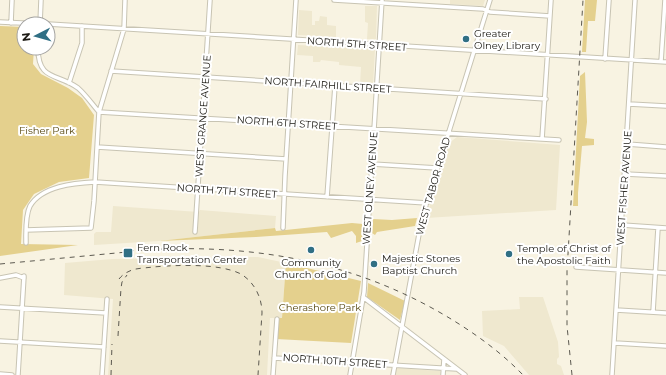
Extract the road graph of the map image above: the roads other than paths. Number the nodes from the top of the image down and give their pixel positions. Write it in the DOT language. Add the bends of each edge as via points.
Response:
graph roads {
  1 [pos="12,0"];
  2 [pos="41,0"];
  3 [pos="121,0"];
  4 [pos="125,0"];
  5 [pos="210,0"];
  6 [pos="296,0"];
  7 [pos="334,0"];
  8 [pos="490,0"];
  9 [pos="551,0"];
  10 [pos="609,0"];
  11 [pos="636,0"];
  12 [pos="665,0"];
  13 [pos="382,1"];
  14 [pos="486,11"];
  15 [pos="40,16"];
  16 [pos="550,16"];
  17 [pos="0,22"];
  18 [pos="11,23"];
  19 [pos="16,23"];
  20 [pos="56,24"];
  21 [pos="82,26"];
  22 [pos="124,29"];
  23 [pos="208,34"];
  24 [pos="294,39"];
  25 [pos="379,45"];
  26 [pos="473,51"];
  27 [pos="38,56"];
  28 [pos="548,56"];
  29 [pos="605,59"];
  30 [pos="632,61"];
  31 [pos="661,62"];
  32 [pos="666,62"];
  33 [pos="111,71"];
  34 [pos="206,78"];
  35 [pos="69,83"];
  36 [pos="291,83"];
  37 [pos="335,86"];
  38 [pos="376,89"];
  39 [pos="461,93"];
  40 [pos="546,99"];
  41 [pos="629,104"];
  42 [pos="666,106"];
  43 [pos="99,112"];
  44 [pos="203,118"];
  45 [pos="288,123"];
  46 [pos="332,126"];
  47 [pos="374,129"];
  48 [pos="449,134"];
  49 [pos="542,139"];
  50 [pos="559,140"];
  51 [pos="627,144"];
  52 [pos="666,147"];
  53 [pos="97,148"];
  54 [pos="201,154"];
  55 [pos="286,159"];
  56 [pos="372,164"];
  57 [pos="437,168"];
  58 [pos="625,174"];
  59 [pos="666,176"];
  60 [pos="95,182"];
  61 [pos="199,189"];
  62 [pos="284,194"];
  63 [pos="327,197"];
  64 [pos="370,200"];
  65 [pos="427,203"];
  66 [pos="622,225"];
  67 [pos="283,228"];
  68 [pos="658,228"];
  69 [pos="666,228"];
  70 [pos="26,230"];
  71 [pos="195,232"];
  72 [pos="26,243"];
  73 [pos="576,267"];
  74 [pos="619,270"];
  75 [pos="655,272"];
  76 [pos="666,273"];
  77 [pos="0,278"];
  78 [pos="364,297"];
  79 [pos="107,299"];
  80 [pos="0,307"];
  81 [pos="22,308"];
  82 [pos="616,310"];
  83 [pos="653,312"];
  84 [pos="106,313"];
  85 [pos="666,313"];
  86 [pos="277,319"];
  87 [pos="401,326"];
  88 [pos="0,341"];
  89 [pos="20,342"];
  90 [pos="614,343"];
  91 [pos="666,346"];
  92 [pos="104,347"];
  93 [pos="274,358"];
  94 [pos="444,359"];
  95 [pos="352,363"];
  96 [pos="394,365"];
  97 [pos="444,368"];
  98 [pos="457,369"];
  99 [pos="0,374"];
  100 [pos="12,375"];
  101 [pos="18,375"];
  102 [pos="102,375"];
  103 [pos="273,375"];
  104 [pos="350,375"];
  105 [pos="392,375"];
  106 [pos="443,375"];
  107 [pos="465,375"];
  108 [pos="612,375"];
  1 -- 18 [label="street"];
  2 -- 15 [label="street"];
  3 -- 4 [label="street"];
  4 -- 22 [label="street"];
  5 -- 23 [label="street, WEST GRANGE AVENUE"];
  6 -- 24 [label="street"];
  7 -- 13 [label="street"];
  8 -- 14 [label="street, WEST TABOR ROAD"];
  9 -- 16 [label="street"];
  10 -- 29 [label="street"];
  11 -- 30 [label="street, WEST FISHER AVENUE"];
  12 -- 31 [label="street"];
  13 -- 14 [label="street"];
  13 -- 25 [label="street, WEST OLNEY AVENUE"];
  14 -- 16 [label="street"];
  14 -- 26 [label="street, WEST TABOR ROAD"];
  16 -- 28 [label="street"];
  17 -- 18 [label="street"];
  18 -- 19 [label="street"];
  20 -- 21 [label="street, NORTH 5TH STREET"];
  21 -- 22 [label="street, NORTH 5TH STREET"];
  21 -- 35 [label="street" via="82,43"];
  22 -- 23 [label="street, NORTH 5TH STREET"];
  22 -- 33 [label="street"];
  23 -- 24 [label="street, NORTH 5TH STREET"];
  23 -- 34 [label="street, WEST GRANGE AVENUE"];
  24 -- 25 [label="street, NORTH 5TH STREET"];
  24 -- 36 [label="street"];
  25 -- 26 [label="street, NORTH 5TH STREET"];
  25 -- 38 [label="street, WEST OLNEY AVENUE"];
  26 -- 28 [label="street, NORTH 5TH STREET"];
  26 -- 39 [label="street, WEST TABOR ROAD"];
  27 -- 35 [label="street" via="41,67 48,74"];
  28 -- 29 [label="street, NORTH 5TH STREET"];
  28 -- 40 [label="street"];
  29 -- 30 [label="street, NORTH 5TH STREET"];
  30 -- 31 [label="street, NORTH 5TH STREET"];
  30 -- 41 [label="street, WEST FISHER AVENUE"];
  31 -- 32 [label="street, NORTH 5TH STREET"];
  33 -- 34 [label="street, NORTH FAIRHILL STREET"];
  33 -- 43 [label="street"];
  34 -- 36 [label="street, NORTH FAIRHILL STREET"];
  34 -- 44 [label="street, WEST GRANGE AVENUE"];
  35 -- 43 [label="street" via="87,96"];
  36 -- 37 [label="street, NORTH FAIRHILL STREET"];
  36 -- 45 [label="street"];
  37 -- 38 [label="street, NORTH FAIRHILL STREET"];
  37 -- 46 [label="street"];
  38 -- 39 [label="street, NORTH FAIRHILL STREET"];
  38 -- 47 [label="street, WEST OLNEY AVENUE"];
  39 -- 40 [label="street, NORTH FAIRHILL STREET"];
  39 -- 48 [label="street, WEST TABOR ROAD"];
  40 -- 49 [label="street"];
  41 -- 42 [label="street"];
  41 -- 51 [label="street, WEST FISHER AVENUE"];
  43 -- 44 [label="street, NORTH 6TH STREET"];
  43 -- 53 [label="street"];
  44 -- 45 [label="street, NORTH 6TH STREET"];
  44 -- 54 [label="street, WEST GRANGE AVENUE"];
  45 -- 46 [label="street, NORTH 6TH STREET"];
  45 -- 55 [label="street"];
  46 -- 47 [label="street, NORTH 6TH STREET"];
  46 -- 63 [label="street"];
  47 -- 48 [label="street, NORTH 6TH STREET"];
  47 -- 56 [label="street, WEST OLNEY AVENUE"];
  48 -- 49 [label="street, NORTH 6TH STREET"];
  48 -- 57 [label="street, WEST TABOR ROAD"];
  49 -- 50 [label="street, NORTH 6TH STREET"];
  51 -- 52 [label="street"];
  51 -- 58 [label="street, WEST FISHER AVENUE"];
  53 -- 54 [label="street"];
  53 -- 60 [label="street"];
  54 -- 55 [label="street"];
  54 -- 61 [label="street, WEST GRANGE AVENUE"];
  55 -- 62 [label="street"];
  56 -- 57 [label="street"];
  56 -- 64 [label="street, WEST OLNEY AVENUE"];
  57 -- 65 [label="street, WEST TABOR ROAD"];
  58 -- 59 [label="street"];
  58 -- 66 [label="street, WEST FISHER AVENUE"];
  60 -- 61 [label="street, NORTH 7TH STREET"];
  60 -- 70 [label="street, NORTH 7TH STREET" via="65,185 37,198 30,207"];
  60 -- 70 [label="street" via="91,228"];
  61 -- 62 [label="street, NORTH 7TH STREET"];
  61 -- 71 [label="street, WEST GRANGE AVENUE"];
  62 -- 63 [label="street, NORTH 7TH STREET"];
  62 -- 67 [label="street"];
  63 -- 64 [label="street, NORTH 7TH STREET"];
  64 -- 65 [label="street, NORTH 7TH STREET"];
  64 -- 78 [label="street, WEST OLNEY AVENUE"];
  65 -- 87 [label="street, WEST TABOR ROAD"];
  66 -- 68 [label="street"];
  66 -- 74 [label="street, WEST FISHER AVENUE"];
  68 -- 69 [label="street"];
  68 -- 75 [label="street"];
  70 -- 72 [label="street"];
  73 -- 74 [label="street"];
  74 -- 75 [label="street"];
  74 -- 82 [label="street, WEST FISHER AVENUE"];
  75 -- 76 [label="street"];
  75 -- 83 [label="street"];
  77 -- 81 [label="street" via="16,275 24,277"];
  78 -- 87 [label="street"];
  78 -- 95 [label="street, WEST OLNEY AVENUE"];
  79 -- 84 [label="street"];
  80 -- 81 [label="street"];
  81 -- 84 [label="street"];
  81 -- 89 [label="street"];
  82 -- 83 [label="street"];
  82 -- 90 [label="street, WEST FISHER AVENUE"];
  83 -- 85 [label="street"];
  84 -- 92 [label="street"];
  86 -- 93 [label="street"];
  87 -- 94 [label="street"];
  87 -- 96 [label="street, WEST TABOR ROAD"];
  88 -- 89 [label="street"];
  89 -- 92 [label="street"];
  89 -- 101 [label="street"];
  90 -- 91 [label="street"];
  90 -- 108 [label="street, WEST FISHER AVENUE"];
  92 -- 102 [label="street"];
  93 -- 95 [label="street, NORTH 10TH STREET"];
  93 -- 103 [label="street"];
  94 -- 97 [label="street"];
  94 -- 98 [label="street"];
  95 -- 96 [label="street, NORTH 10TH STREET"];
  95 -- 104 [label="street, WEST OLNEY AVENUE"];
  96 -- 97 [label="street, NORTH 10TH STREET"];
  96 -- 105 [label="street, WEST TABOR ROAD"];
  97 -- 98 [label="street, NORTH 10TH STREET"];
  97 -- 106 [label="street"];
  98 -- 107 [label="street"];
  99 -- 100 [label="street"];
}
